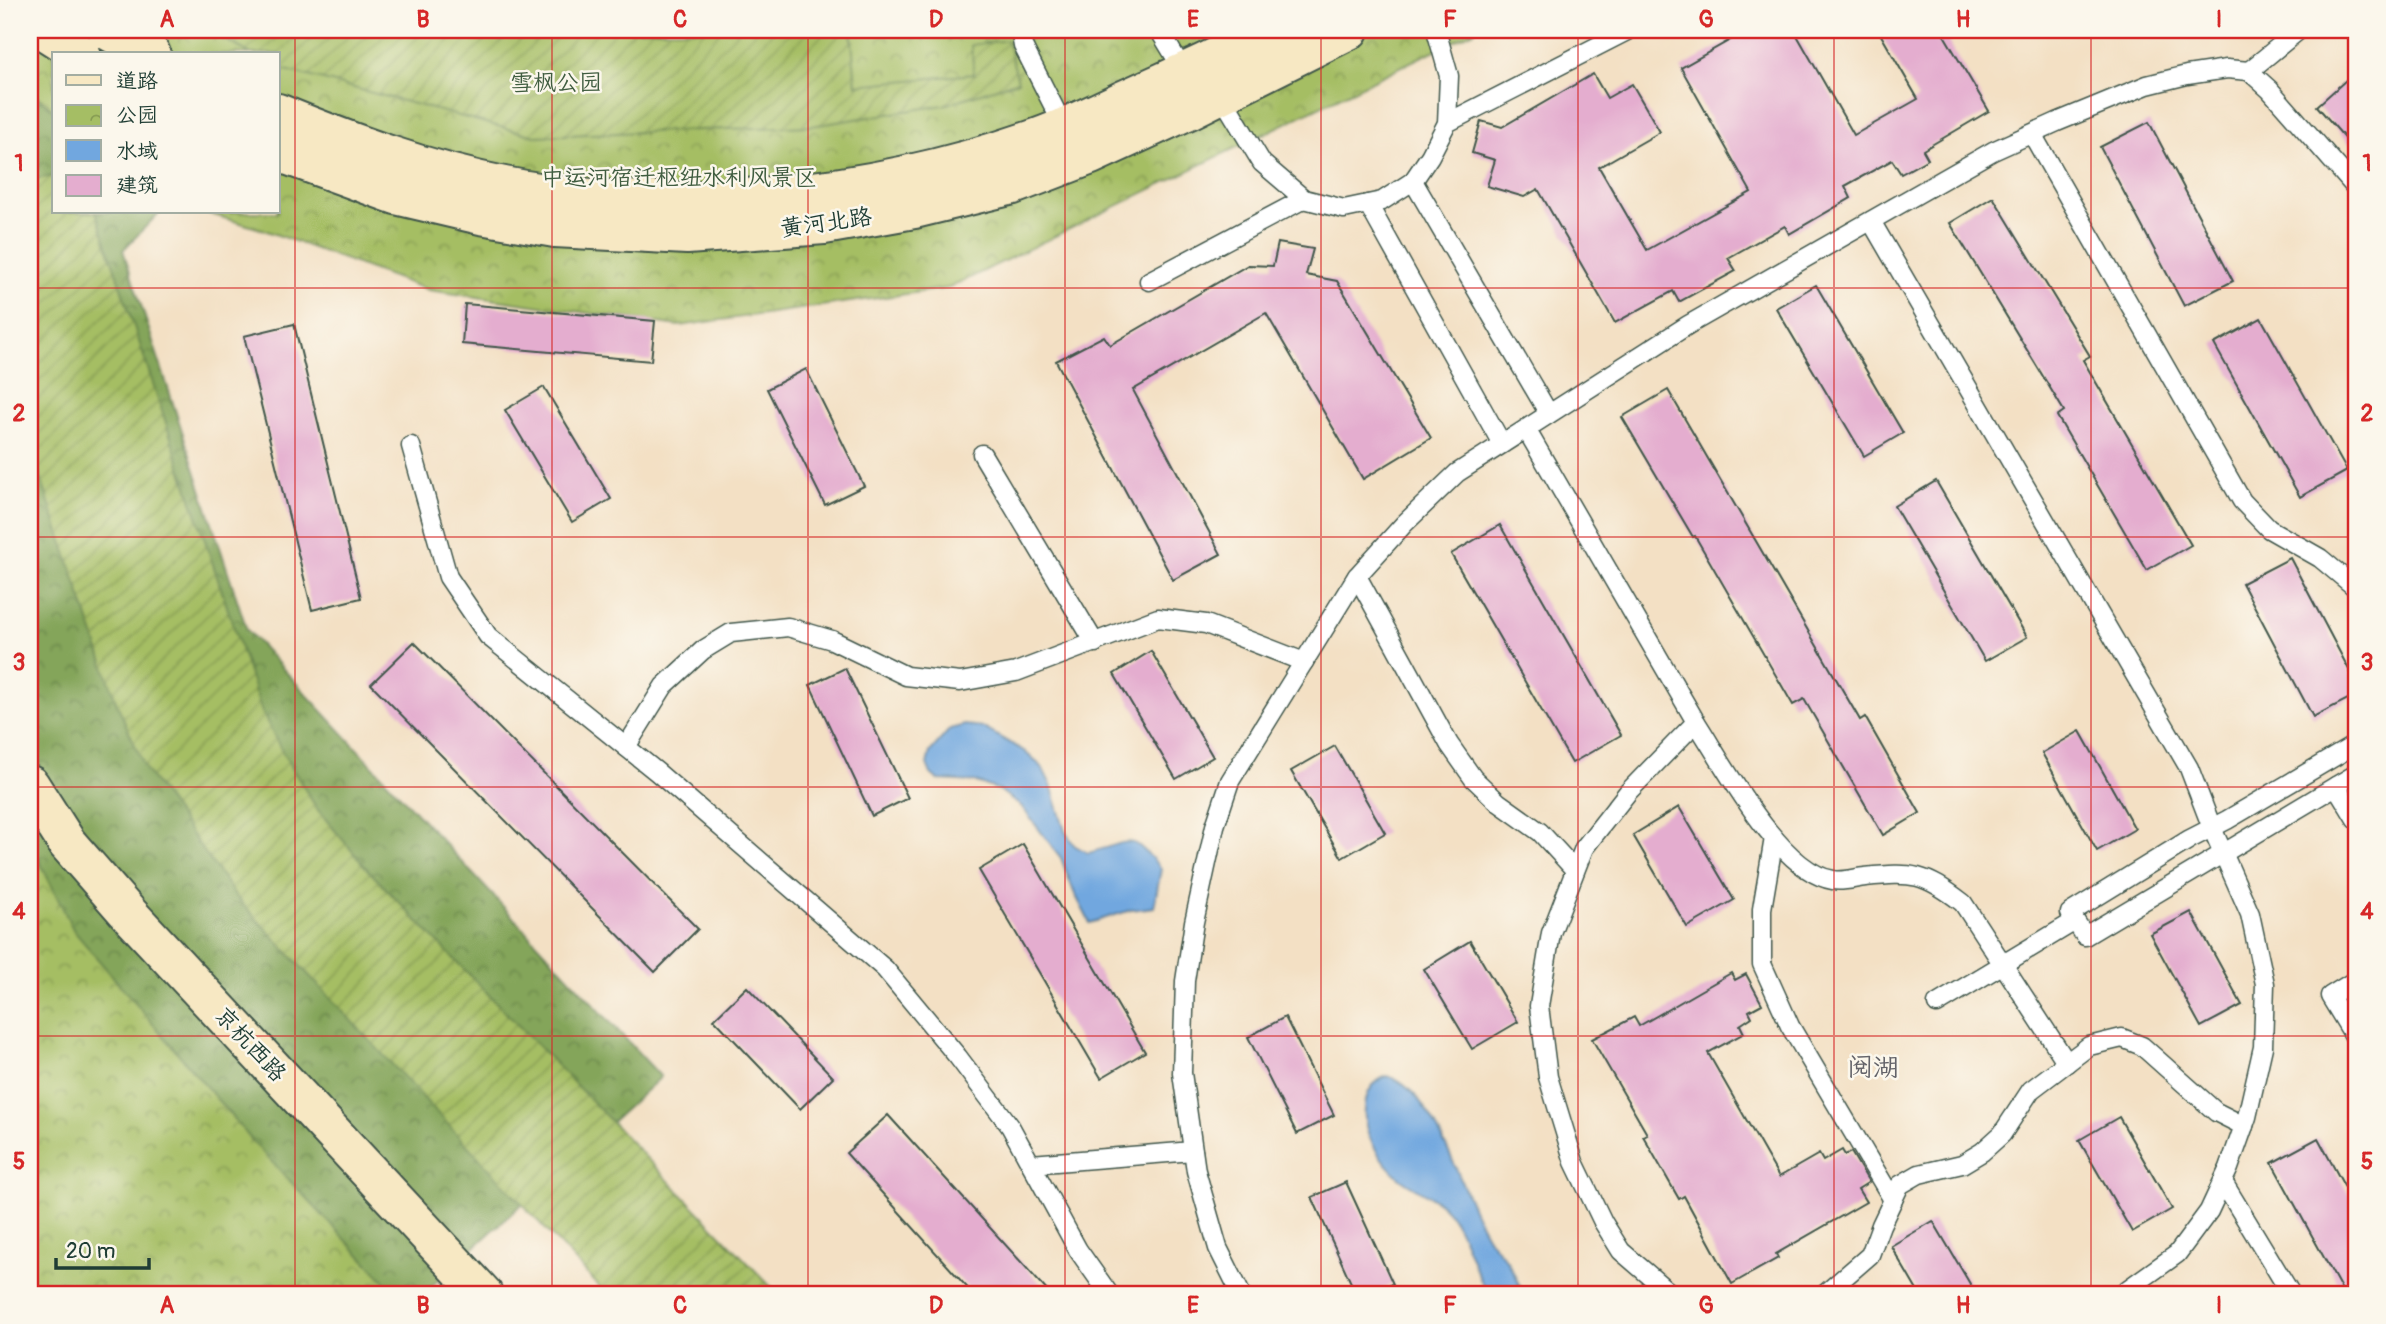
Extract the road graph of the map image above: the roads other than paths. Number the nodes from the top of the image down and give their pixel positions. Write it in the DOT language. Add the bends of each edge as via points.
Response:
graph roads {
  1 [pos="43,30"];
  2 [pos="107,30"];
  3 [pos="1020,30"];
  4 [pos="1159,30"];
  5 [pos="1272,30"];
  6 [pos="1349,30"];
  7 [pos="1436,30"];
  8 [pos="1629,30"];
  9 [pos="2299,30"];
  10 [pos="78,52"];
  11 [pos="147,52"];
  12 [pos="2249,71"];
  13 [pos="1203,77"];
  14 [pos="280,114"];
  15 [pos="1447,123"];
  16 [pos="1064,127"];
  17 [pos="2032,134"];
  18 [pos="280,153"];
  19 [pos="1413,181"];
  20 [pos="2356,188"];
  21 [pos="1304,199"];
  22 [pos="1368,204"];
  23 [pos="1871,221"];
  24 [pos="1149,281"];
  25 [pos="1549,414"];
  26 [pos="1526,429"];
  27 [pos="1502,444"];
  28 [pos="411,446"];
  29 [pos="982,454"];
  30 [pos="1357,576"];
  31 [pos="2356,588"];
  32 [pos="1095,643"];
  33 [pos="1304,662"];
  34 [pos="1696,722"];
  35 [pos="2356,744"];
  36 [pos="626,747"];
  37 [pos="2356,774"];
  38 [pos="30,785"];
  39 [pos="2336,786"];
  40 [pos="2356,819"];
  41 [pos="2212,828"];
  42 [pos="1774,838"];
  43 [pos="2224,853"];
  44 [pos="1575,870"];
  45 [pos="2076,921"];
  46 [pos="2003,964"];
  47 [pos="2356,980"];
  48 [pos="1937,1004"];
  49 [pos="2356,1039"];
  50 [pos="2067,1063"];
  51 [pos="2244,1126"];
  52 [pos="1193,1151"];
  53 [pos="1031,1164"];
  54 [pos="2223,1182"];
  55 [pos="1893,1200"];
  56 [pos="473,1288"];
  57 [pos="1109,1294"];
  58 [pos="1241,1294"];
  59 [pos="1671,1294"];
  60 [pos="1825,1294"];
  61 [pos="2121,1294"];
  62 [pos="2291,1294"];
  1 -- 10 [label="main road"];
  2 -- 11 [label="main road"];
  3 -- 16 [label="lane" via="1023,46"];
  4 -- 13 [label="lane"];
  5 -- 13 [label="main road, 黄河北路"];
  6 -- 13 [label="main road, 黄河北路"];
  7 -- 15 [label="lane" via="1449,76"];
  8 -- 15 [label="lane"];
  9 -- 12 [label="lane"];
  12 -- 17 [label="lane" via="2227,69 2147,85"];
  12 -- 20 [label="lane"];
  13 -- 16 [label="main road, 黄河北路"];
  13 -- 18 [label="main road, 黄河北路" via="1091,155 1013,185 914,209 757,231 687,235 555,228 396,195"];
  13 -- 21 [label="lane" via="1262,163"];
  14 -- 16 [label="main road, 黄河北路" via="436,169 505,186 579,197 660,201 813,191 962,162"];
  15 -- 19 [label="lane"];
  17 -- 23 [label="lane"];
  17 -- 31 [label="lane" via="2242,501 2269,529 2320,558"];
  19 -- 22 [label="lane" via="1382,201"];
  19 -- 25 [label="lane"];
  21 -- 22 [label="lane" via="1344,209"];
  21 -- 24 [label="lane"];
  22 -- 27 [label="lane"];
  23 -- 25 [label="lane" via="1688,325"];
  23 -- 41 [label="lane" via="2189,768"];
  25 -- 26 [label="lane"];
  26 -- 27 [label="lane"];
  26 -- 34 [label="lane"];
  27 -- 30 [label="lane" via="1457,473"];
  28 -- 36 [label="lane" via="448,577 488,636"];
  29 -- 32 [label="lane"];
  30 -- 33 [label="lane"];
  30 -- 44 [label="lane" via="1449,744 1473,778 1497,802 1540,832"];
  32 -- 33 [label="lane" via="1158,618 1206,624"];
  32 -- 36 [label="lane" via="1016,672 960,682 906,676 832,640 788,627 731,633 703,650 664,686"];
  33 -- 52 [label="lane" via="1230,781 1215,826 1185,981 1182,1073"];
  34 -- 42 [label="lane"];
  34 -- 44 [label="lane" via="1628,792 1584,848"];
  35 -- 41 [label="lane"];
  36 -- 53 [label="lane" via="885,969 1010,1126"];
  37 -- 39 [label="lane"];
  38 -- 56 [label="main road, 京杭西路" via="67,843 129,914"];
  39 -- 40 [label="lane"];
  39 -- 43 [label="lane"];
  41 -- 43 [label="lane"];
  41 -- 45 [label="lane" via="2070,913"];
  42 -- 46 [label="lane" via="1813,875 1835,881 1905,873 1938,884 1963,903"];
  42 -- 55 [label="lane" via="1762,909 1762,964 1790,1026"];
  43 -- 45 [label="lane" via="2085,936"];
  43 -- 51 [label="lane" via="2250,914 2265,984 2263,1047"];
  44 -- 59 [label="lane" via="1551,933 1539,1006 1548,1077 1574,1162 1603,1222 1621,1251"];
  45 -- 46 [label="lane"];
  46 -- 48 [label="lane"];
  46 -- 50 [label="lane"];
  47 -- 49 [label="lane" via="2330,996"];
  50 -- 51 [label="lane" via="2089,1046 2122,1038 2141,1046 2216,1112"];
  50 -- 55 [label="lane" via="2031,1090 2002,1134 1982,1152 1962,1164 1919,1174 1900,1185"];
  51 -- 54 [label="lane"];
  52 -- 53 [label="lane"];
  52 -- 58 [label="lane" via="1217,1248"];
  53 -- 57 [label="lane" via="1077,1250"];
  54 -- 61 [label="lane" via="2209,1211 2177,1254"];
  54 -- 62 [label="lane"];
  55 -- 60 [label="lane" via="1870,1255"];
}
